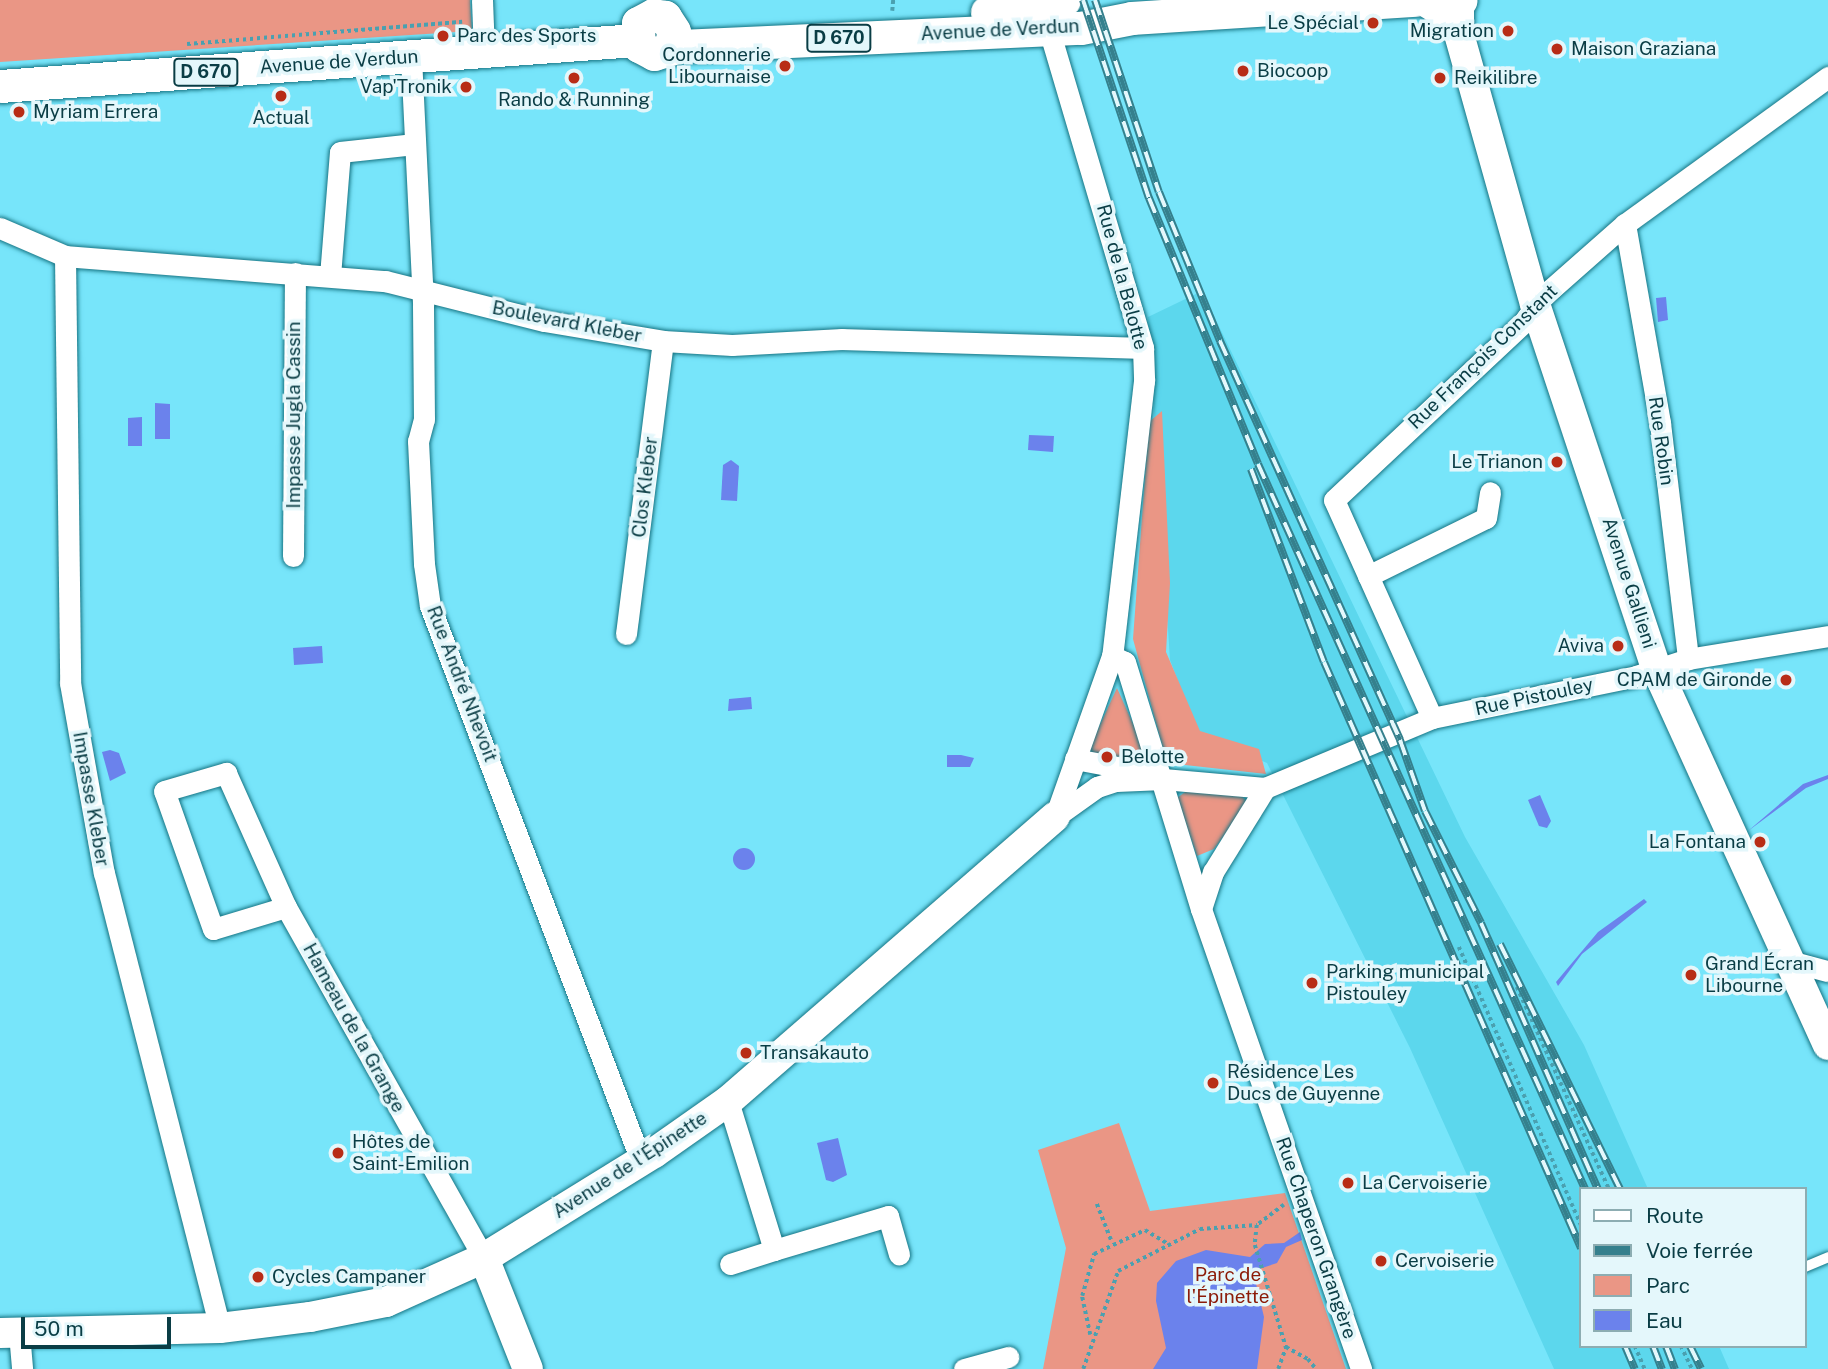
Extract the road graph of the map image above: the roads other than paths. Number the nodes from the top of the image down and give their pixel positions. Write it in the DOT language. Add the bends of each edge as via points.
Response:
graph roads {
  1 [pos="1064,0"];
  2 [pos="1439,2"];
  3 [pos="483,6"];
  4 [pos="657,26"];
  5 [pos="1049,30"];
  6 [pos="484,52"];
  7 [pos="411,57"];
  8 [pos="1828,77"];
  9 [pos="0,86"];
  10 [pos="415,144"];
  11 [pos="1625,224"];
  12 [pos="0,228"];
  13 [pos="65,256"];
  14 [pos="295,273"];
  15 [pos="330,276"];
  16 [pos="422,290"];
  17 [pos="1535,304"];
  18 [pos="663,341"];
  19 [pos="1143,348"];
  20 [pos="1490,492"];
  21 [pos="293,556"];
  22 [pos="1368,576"];
  23 [pos="626,634"];
  24 [pos="1828,636"];
  25 [pos="1112,656"];
  26 [pos="1688,659"];
  27 [pos="1657,670"];
  28 [pos="1432,718"];
  29 [pos="1405,727"];
  30 [pos="1075,759"];
  31 [pos="1163,779"];
  32 [pos="1265,788"];
  33 [pos="1055,817"];
  34 [pos="286,907"];
  35 [pos="1201,909"];
  36 [pos="1790,961"];
  37 [pos="1828,971"];
  38 [pos="1824,1023"];
  39 [pos="728,1101"];
  40 [pos="641,1161"];
  41 [pos="774,1250"];
  42 [pos="899,1254"];
  43 [pos="1828,1257"];
  44 [pos="484,1258"];
  45 [pos="730,1264"];
  46 [pos="1807,1267"];
  47 [pos="220,1328"];
  48 [pos="10,1333"];
  49 [pos="1008,1357"];
  50 [pos="22,1369"];
  51 [pos="528,1369"];
  52 [pos="964,1369"];
  53 [pos="1361,1369"];
  1 -- 4 [label="main road, Avenue de Verdun / D 670" via="890,23"];
  2 -- 5 [label="main road, Avenue de Verdun / D 670" via="1132,18"];
  2 -- 17 [label="street, Avenue Gallieni" via="1477,102"];
  3 -- 6 [label="street"];
  4 -- 5 [label="main road, Avenue de Verdun / D 670"];
  4 -- 6 [label="main road, Avenue de Verdun / D 670"];
  5 -- 19 [label="street, Rue de la Belotte"];
  6 -- 7 [label="main road, Avenue de Verdun / D 670"];
  7 -- 9 [label="main road, Avenue de Verdun / D 670"];
  7 -- 10 [label="street, Rue André Nhevoit"];
  8 -- 11 [label="street, Rue François Constant"];
  10 -- 15 [label="street" via="340,152"];
  10 -- 16 [label="street, Rue André Nhevoit"];
  11 -- 17 [label="street, Rue François Constant"];
  11 -- 26 [label="street, Rue Robin" via="1660,423"];
  12 -- 13 [label="street, Boulevard Kleber"];
  13 -- 14 [label="street, Boulevard Kleber"];
  13 -- 47 [label="street, Impasse Kleber" via="70,683 104,873"];
  14 -- 15 [label="street, Boulevard Kleber"];
  14 -- 21 [label="street, Impasse Jugla Cassin"];
  15 -- 16 [label="street, Boulevard Kleber"];
  16 -- 18 [label="street, Boulevard Kleber" via="544,321"];
  16 -- 40 [label="street, Rue André Nhevoit" via="424,419 418,441 430,606"];
  17 -- 22 [label="street, Rue François Constant" via="1522,323 1334,499"];
  17 -- 27 [label="street, Avenue Gallieni"];
  18 -- 19 [label="street, Boulevard Kleber" via="732,345 842,339"];
  18 -- 23 [label="street, Clos Kleber"];
  19 -- 25 [label="street, Rue de la Belotte" via="1144,381"];
  20 -- 22 [label="street" via="1486,518"];
  22 -- 28 [label="street, Rue François Constant"];
  24 -- 26 [label="street, Rue Pistouley"];
  25 -- 30 [label="street, Rue de la Belotte"];
  25 -- 31 [label="street" via="1125,662"];
  26 -- 27 [label="street, Rue Pistouley"];
  27 -- 28 [label="street, Rue Pistouley"];
  27 -- 36 [label="street, Avenue Gallieni"];
  28 -- 29 [label="street, Rue Pistouley"];
  29 -- 32 [label="street, Avenue de l'Épinette"];
  30 -- 31 [label="street, Avenue de l'Épinette"];
  30 -- 33 [label="street, Rue de la Belotte"];
  31 -- 32 [label="street, Avenue de l'Épinette"];
  31 -- 33 [label="street, Avenue de l'Épinette" via="1135,778 1097,787"];
  31 -- 35 [label="street, Rue Chaperon Grangère"];
  32 -- 35 [label="street" via="1213,872"];
  33 -- 39 [label="street, Avenue de l'Épinette"];
  34 -- 34 [label="street, Hameau de la Grange" via="226,773 163,791 213,929"];
  34 -- 44 [label="street, Hameau de la Grange"];
  35 -- 53 [label="street, Rue Chaperon Grangère"];
  36 -- 37 [label="street"];
  36 -- 38 [label="street, Avenue Gallieni"];
  39 -- 40 [label="street, Avenue de l'Épinette"];
  39 -- 41 [label="street"];
  40 -- 44 [label="street, Avenue de l'Épinette"];
  41 -- 42 [label="street" via="888,1216"];
  41 -- 45 [label="street"];
  43 -- 46 [label="lane"];
  44 -- 47 [label="street, Avenue de l'Épinette" via="386,1302"];
  44 -- 51 [label="street"];
  47 -- 48 [label="street, Avenue de l'Épinette"];
  48 -- 50 [label="street"];
  49 -- 52 [label="street"];
}
